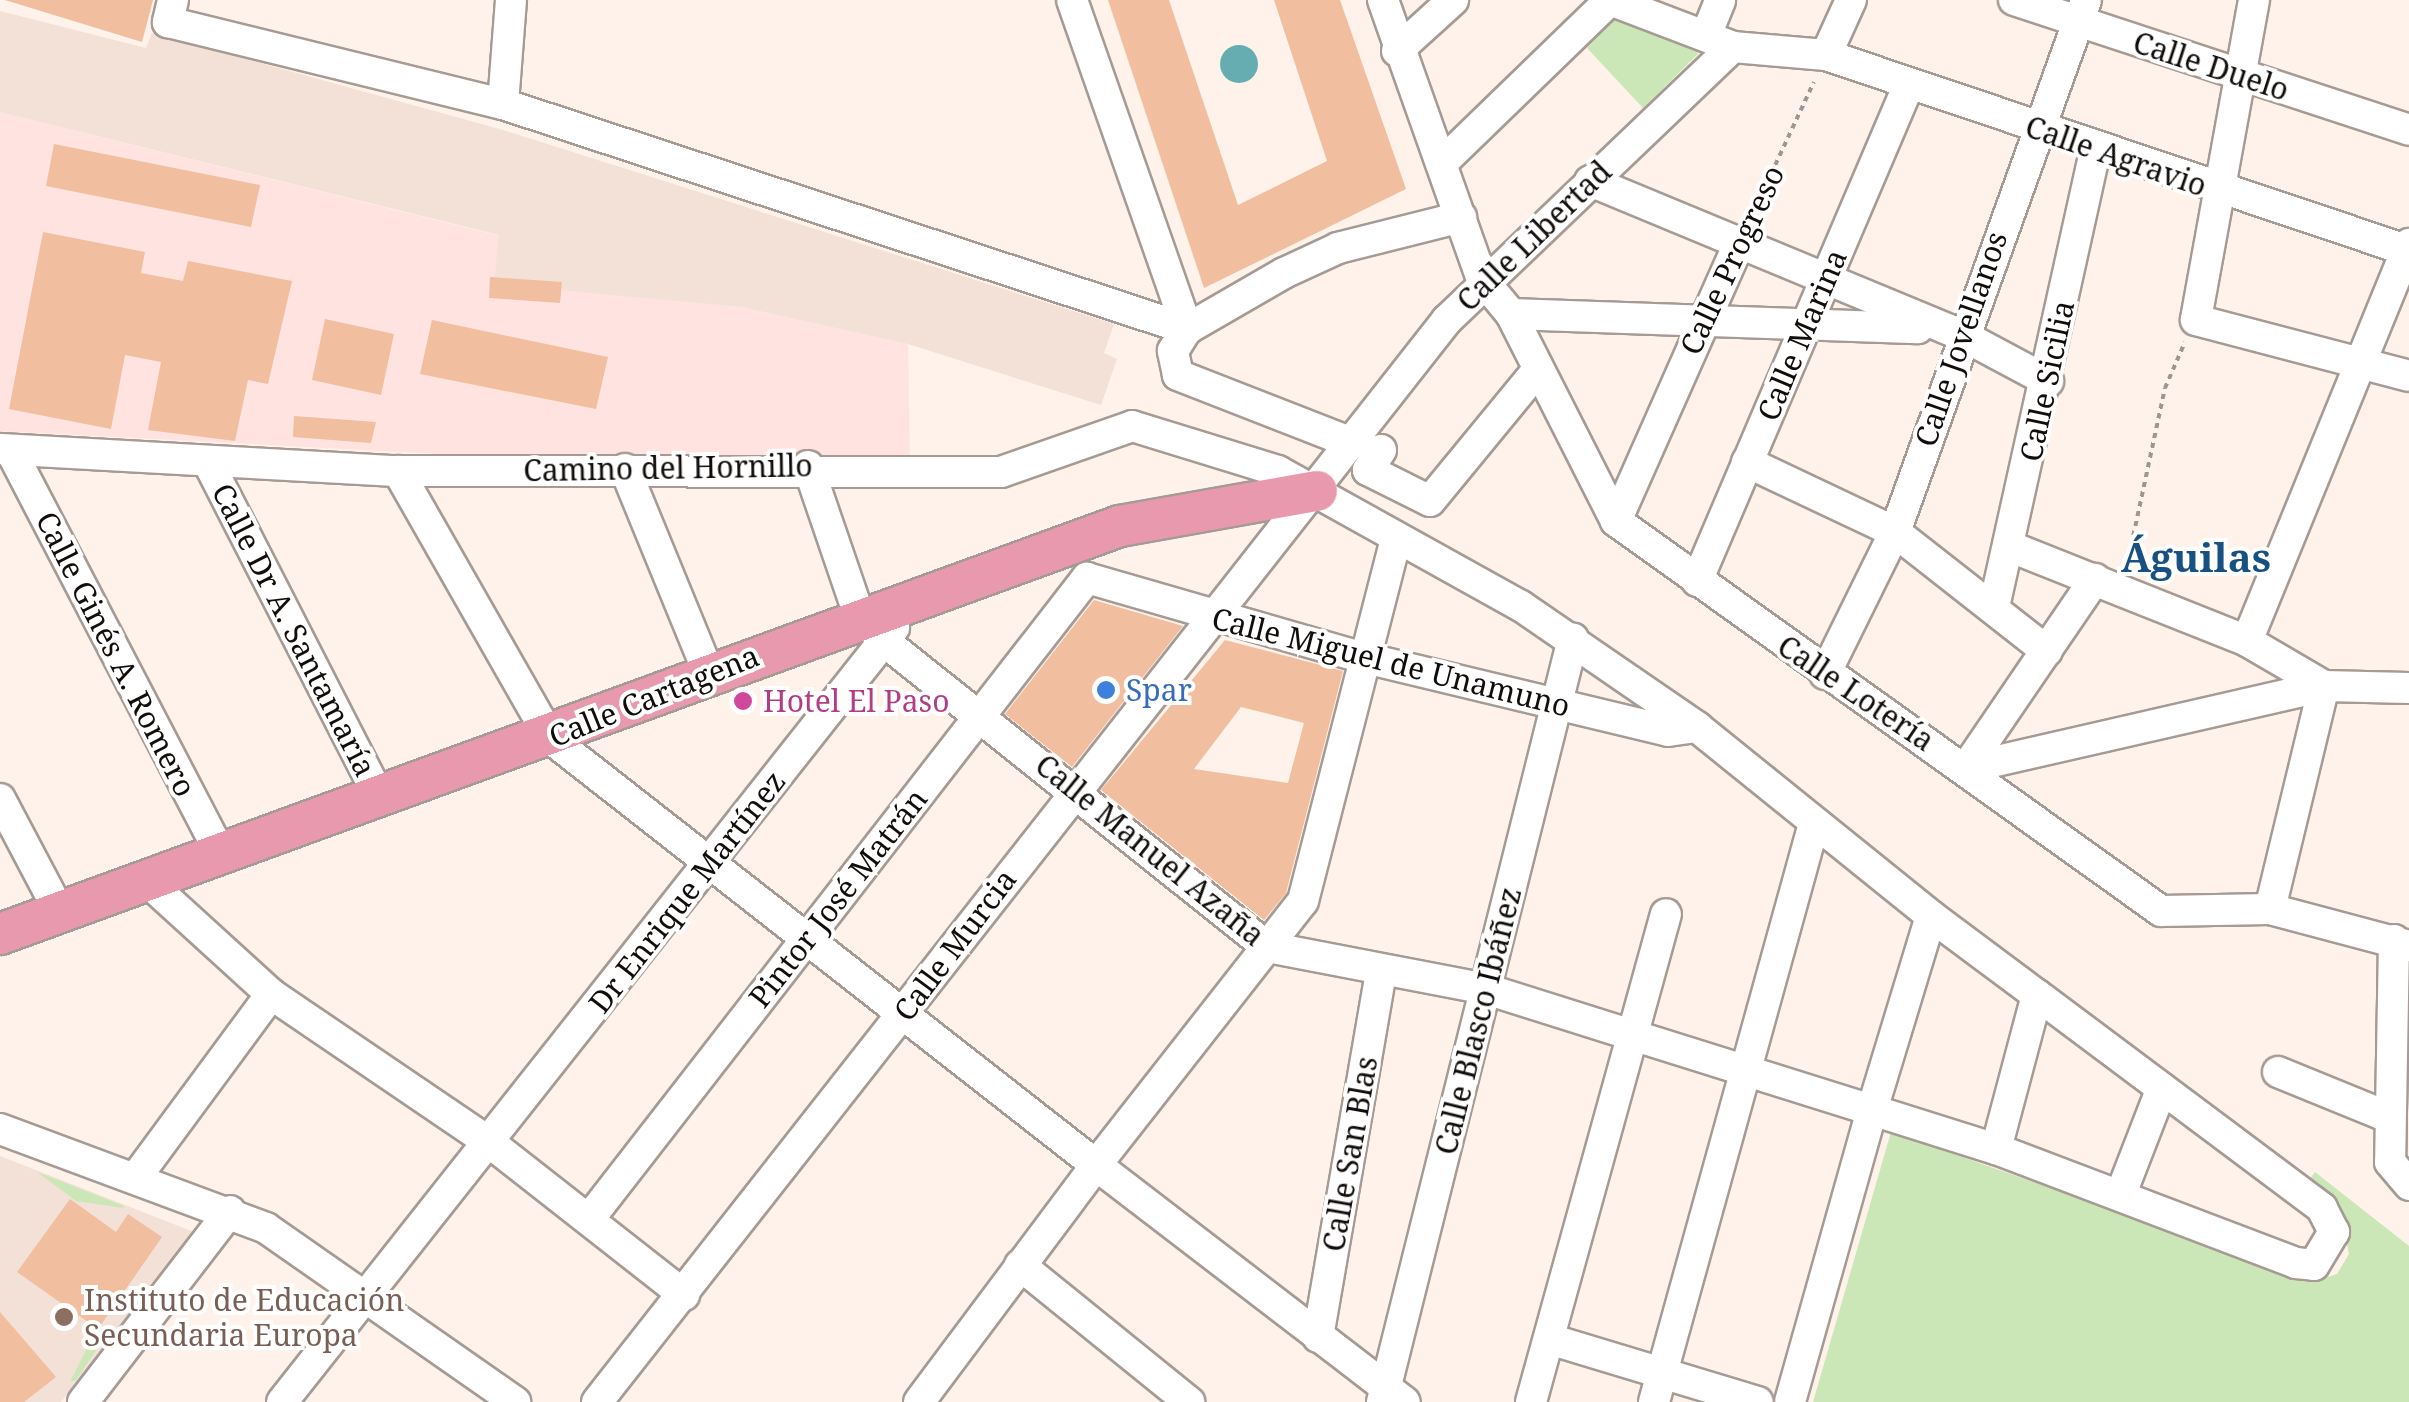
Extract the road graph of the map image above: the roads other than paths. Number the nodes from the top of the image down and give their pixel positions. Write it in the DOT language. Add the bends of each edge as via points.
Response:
graph roads {
  1 [pos="173,0"];
  2 [pos="510,0"];
  3 [pos="1072,0"];
  4 [pos="1383,0"];
  5 [pos="1454,0"];
  6 [pos="1610,0"];
  7 [pos="1720,0"];
  8 [pos="1851,0"];
  9 [pos="2014,0"];
  10 [pos="2254,0"];
  11 [pos="2082,11"];
  12 [pos="1720,40"];
  13 [pos="1397,51"];
  14 [pos="1826,55"];
  15 [pos="2242,76"];
  16 [pos="1907,89"];
  17 [pos="503,104"];
  18 [pos="2036,128"];
  19 [pos="2409,130"];
  20 [pos="2095,153"];
  21 [pos="1445,160"];
  22 [pos="1590,181"];
  23 [pos="2219,191"];
  24 [pos="1461,217"];
  25 [pos="1739,243"];
  26 [pos="2408,249"];
  27 [pos="1482,279"];
  28 [pos="1826,280"];
  29 [pos="1511,314"];
  30 [pos="1704,317"];
  31 [pos="1805,326"];
  32 [pos="1187,329"];
  33 [pos="1946,331"];
  34 [pos="1531,364"];
  35 [pos="2359,365"];
  36 [pos="2409,376"];
  37 [pos="2048,382"];
  38 [pos="1366,446"];
  39 [pos="5,450"];
  40 [pos="208,462"];
  41 [pos="1747,462"];
  42 [pos="808,466"];
  43 [pos="625,469"];
  44 [pos="398,471"];
  45 [pos="1317,490"];
  46 [pos="1616,521"];
  47 [pos="1895,532"];
  48 [pos="1396,538"];
  49 [pos="2012,546"];
  50 [pos="1088,559"];
  51 [pos="1696,581"];
  52 [pos="2109,584"];
  53 [pos="1994,607"];
  54 [pos="1212,620"];
  55 [pos="871,628"];
  56 [pos="1574,639"];
  57 [pos="2247,640"];
  58 [pos="2047,651"];
  59 [pos="1365,658"];
  60 [pos="709,674"];
  61 [pos="1825,674"];
  62 [pos="2324,686"];
  63 [pos="2409,688"];
  64 [pos="1557,703"];
  65 [pos="982,716"];
  66 [pos="1697,728"];
  67 [pos="550,738"];
  68 [pos="1966,768"];
  69 [pos="1074,788"];
  70 [pos="380,798"];
  71 [pos="0,800"];
  72 [pos="1813,828"];
  73 [pos="222,857"];
  74 [pos="711,861"];
  75 [pos="148,882"];
  76 [pos="2270,910"];
  77 [pos="59,911"];
  78 [pos="1666,914"];
  79 [pos="1931,916"];
  80 [pos="0,934"];
  81 [pos="806,937"];
  82 [pos="2401,943"];
  83 [pos="1268,947"];
  84 [pos="1381,971"];
  85 [pos="1486,990"];
  86 [pos="271,994"];
  87 [pos="2037,995"];
  88 [pos="901,1017"];
  89 [pos="1632,1035"];
  90 [pos="1746,1070"];
  91 [pos="2278,1072"];
  92 [pos="2162,1088"];
  93 [pos="1872,1110"];
  94 [pos="2388,1117"];
  95 [pos="0,1129"];
  96 [pos="490,1142"];
  97 [pos="1996,1149"];
  98 [pos="1096,1164"];
  99 [pos="137,1176"];
  100 [pos="2409,1186"];
  101 [pos="2122,1190"];
  102 [pos="230,1211"];
  103 [pos="589,1219"];
  104 [pos="1020,1265"];
  105 [pos="684,1294"];
  106 [pos="363,1296"];
  107 [pos="1318,1337"];
  108 [pos="1549,1339"];
  109 [pos="1664,1370"];
  110 [pos="91,1392"];
  111 [pos="1391,1397"];
  112 [pos="282,1402"];
  113 [pos="516,1402"];
  114 [pos="598,1402"];
  115 [pos="920,1402"];
  116 [pos="1189,1402"];
  117 [pos="1531,1402"];
  118 [pos="1654,1402"];
  119 [pos="1758,1402"];
  120 [pos="1790,1402"];
  1 -- 17 [label="street" via="168,22"];
  2 -- 17 [label="street"];
  3 -- 32 [label="street"];
  4 -- 13 [label="street"];
  5 -- 13 [label="street"];
  6 -- 12 [label="street, Calle Agravio"];
  6 -- 21 [label="street"];
  7 -- 12 [label="street"];
  8 -- 14 [label="street"];
  9 -- 11 [label="street, Calle Duelo"];
  10 -- 15 [label="street"];
  11 -- 15 [label="street, Calle Duelo"];
  11 -- 18 [label="street, Calle Jovellanos"];
  12 -- 14 [label="street, Calle Agravio"];
  12 -- 22 [label="street, Calle Libertad"];
  13 -- 21 [label="street"];
  14 -- 16 [label="street, Calle Agravio"];
  15 -- 19 [label="street, Calle Duelo"];
  15 -- 23 [label="street"];
  16 -- 18 [label="street, Calle Agravio"];
  16 -- 28 [label="street, Calle Marina"];
  17 -- 32 [label="street"];
  18 -- 20 [label="street, Calle Agravio"];
  18 -- 33 [label="street, Calle Jovellanos"];
  20 -- 23 [label="street, Calle Agravio"];
  20 -- 37 [label="street, Calle Sicilia"];
  21 -- 24 [label="street"];
  22 -- 25 [label="street"];
  22 -- 27 [label="street, Calle Libertad"];
  23 -- 26 [label="street, Calle Agravio"];
  23 -- 35 [label="street" via="2196,320"];
  24 -- 27 [label="street"];
  24 -- 32 [label="street" via="1338,248"];
  25 -- 28 [label="street"];
  25 -- 30 [label="street, Calle Progreso"];
  26 -- 35 [label="street"];
  27 -- 29 [label="street, Calle Lotería"];
  27 -- 38 [label="street, Calle Libertad"];
  28 -- 31 [label="street, Calle Marina"];
  28 -- 33 [label="street"];
  29 -- 30 [label="street"];
  29 -- 34 [label="street, Calle Lotería"];
  30 -- 31 [label="street"];
  30 -- 46 [label="street, Calle Progreso"];
  31 -- 33 [label="street"];
  31 -- 41 [label="street, Calle Marina"];
  32 -- 38 [label="street" via="1170,363 1178,376"];
  33 -- 37 [label="street"];
  33 -- 47 [label="street, Calle Jovellanos"];
  34 -- 38 [label="street" via="1430,501 1368,470"];
  34 -- 46 [label="street, Calle Lotería"];
  35 -- 36 [label="street"];
  35 -- 57 [label="street"];
  37 -- 49 [label="street, Calle Sicilia"];
  38 -- 45 [label="street, Calle Libertad"];
  39 -- 40 [label="street, Camino del Hornillo"];
  39 -- 73 [label="street, Calle Ginés A. Romero"];
  40 -- 44 [label="street, Camino del Hornillo"];
  40 -- 70 [label="street, Calle Dr A. Santamaría"];
  41 -- 47 [label="street"];
  41 -- 51 [label="street, Calle Marina"];
  42 -- 43 [label="street, Camino del Hornillo"];
  42 -- 45 [label="street, Camino del Hornillo" via="1001,472 1132,426"];
  42 -- 55 [label="street"];
  43 -- 44 [label="street, Camino del Hornillo"];
  43 -- 60 [label="street"];
  44 -- 67 [label="street"];
  45 -- 48 [label="street, Camino del Hornillo"];
  45 -- 50 [label="main road, Calle Cartagena"];
  45 -- 54 [label="street, Calle Murcia"];
  46 -- 51 [label="street, Calle Lotería"];
  47 -- 53 [label="street"];
  47 -- 61 [label="street, Calle Jovellanos"];
  48 -- 56 [label="street, Camino del Hornillo"];
  48 -- 59 [label="street"];
  49 -- 52 [label="street"];
  49 -- 53 [label="street, Calle Sicilia"];
  50 -- 54 [label="street, Calle Miguel de Unamuno"];
  50 -- 55 [label="main road, Calle Cartagena" via="911,602"];
  50 -- 65 [label="street, Pintor José Matrán"];
  51 -- 61 [label="street, Calle Lotería"];
  52 -- 57 [label="street"];
  52 -- 58 [label="street"];
  53 -- 58 [label="street"];
  54 -- 59 [label="street, Calle Miguel de Unamuno"];
  54 -- 69 [label="street, Calle Murcia"];
  55 -- 60 [label="main road, Calle Cartagena"];
  55 -- 65 [label="street, Calle Manuel Azaña"];
  55 -- 74 [label="street, Dr Enrique Martínez"];
  56 -- 64 [label="street, Calle Blasco Ibáñez"];
  56 -- 66 [label="street, Camino del Hornillo"];
  57 -- 62 [label="street"];
  58 -- 68 [label="street"];
  59 -- 64 [label="street, Calle Miguel de Unamuno"];
  59 -- 83 [label="street" via="1303,901"];
  60 -- 67 [label="main road, Calle Cartagena"];
  61 -- 68 [label="street, Calle Lotería"];
  62 -- 63 [label="street"];
  62 -- 68 [label="street"];
  62 -- 76 [label="street"];
  64 -- 66 [label="street, Calle Miguel de Unamuno" via="1668,731"];
  64 -- 85 [label="street, Calle Blasco Ibáñez"];
  65 -- 69 [label="street, Calle Manuel Azaña"];
  65 -- 81 [label="street, Pintor José Matrán"];
  66 -- 72 [label="street, Camino del Hornillo"];
  67 -- 70 [label="main road, Calle Cartagena"];
  67 -- 74 [label="street"];
  68 -- 76 [label="street, Calle Lotería" via="2161,910"];
  69 -- 83 [label="street, Calle Manuel Azaña"];
  69 -- 88 [label="street, Calle Murcia"];
  70 -- 73 [label="main road, Calle Cartagena"];
  71 -- 77 [label="street"];
  72 -- 79 [label="street, Camino del Hornillo"];
  72 -- 90 [label="street"];
  73 -- 75 [label="main road, Calle Cartagena"];
  74 -- 81 [label="street"];
  74 -- 96 [label="street, Dr Enrique Martínez"];
  75 -- 77 [label="main road, Calle Cartagena"];
  75 -- 86 [label="street"];
  76 -- 82 [label="street, Calle Lotería"];
  77 -- 80 [label="main road, Calle Cartagena"];
  78 -- 89 [label="street"];
  79 -- 87 [label="street, Camino del Hornillo"];
  79 -- 93 [label="street"];
  81 -- 88 [label="street"];
  81 -- 103 [label="street, Pintor José Matrán"];
  82 -- 94 [label="street"];
  83 -- 84 [label="street, Calle Manuel Azaña"];
  83 -- 98 [label="street"];
  84 -- 85 [label="street, Calle Manuel Azaña"];
  84 -- 107 [label="street, Calle San Blas"];
  85 -- 89 [label="street, Calle Manuel Azaña"];
  85 -- 111 [label="street, Calle Blasco Ibáñez"];
  86 -- 96 [label="street"];
  86 -- 99 [label="street"];
  87 -- 92 [label="street, Camino del Hornillo"];
  87 -- 97 [label="street"];
  88 -- 98 [label="street"];
  88 -- 105 [label="street, Calle Murcia"];
  89 -- 90 [label="street, Calle Manuel Azaña"];
  89 -- 108 [label="street"];
  90 -- 93 [label="street, Calle Manuel Azaña"];
  90 -- 109 [label="street"];
  91 -- 94 [label="street"];
  92 -- 101 [label="street"];
  92 -- 101 [label="street, Calle Manuel Azaña" via="2322,1208 2334,1232 2327,1253 2314,1265 2296,1263"];
  93 -- 97 [label="street, Calle Manuel Azaña"];
  93 -- 120 [label="street"];
  94 -- 100 [label="street" via="2390,1162"];
  95 -- 99 [label="street"];
  96 -- 103 [label="street"];
  96 -- 106 [label="street, Dr Enrique Martínez"];
  97 -- 101 [label="street, Calle Manuel Azaña"];
  98 -- 104 [label="street"];
  98 -- 107 [label="street"];
  99 -- 102 [label="street"];
  102 -- 106 [label="street"];
  102 -- 110 [label="street"];
  103 -- 105 [label="street"];
  104 -- 115 [label="street"];
  104 -- 116 [label="street"];
  105 -- 114 [label="street, Calle Murcia"];
  106 -- 112 [label="street, Dr Enrique Martínez"];
  106 -- 113 [label="street"];
  107 -- 111 [label="street"];
  108 -- 109 [label="street"];
  108 -- 117 [label="street"];
  109 -- 118 [label="street"];
  109 -- 119 [label="street"];
}
